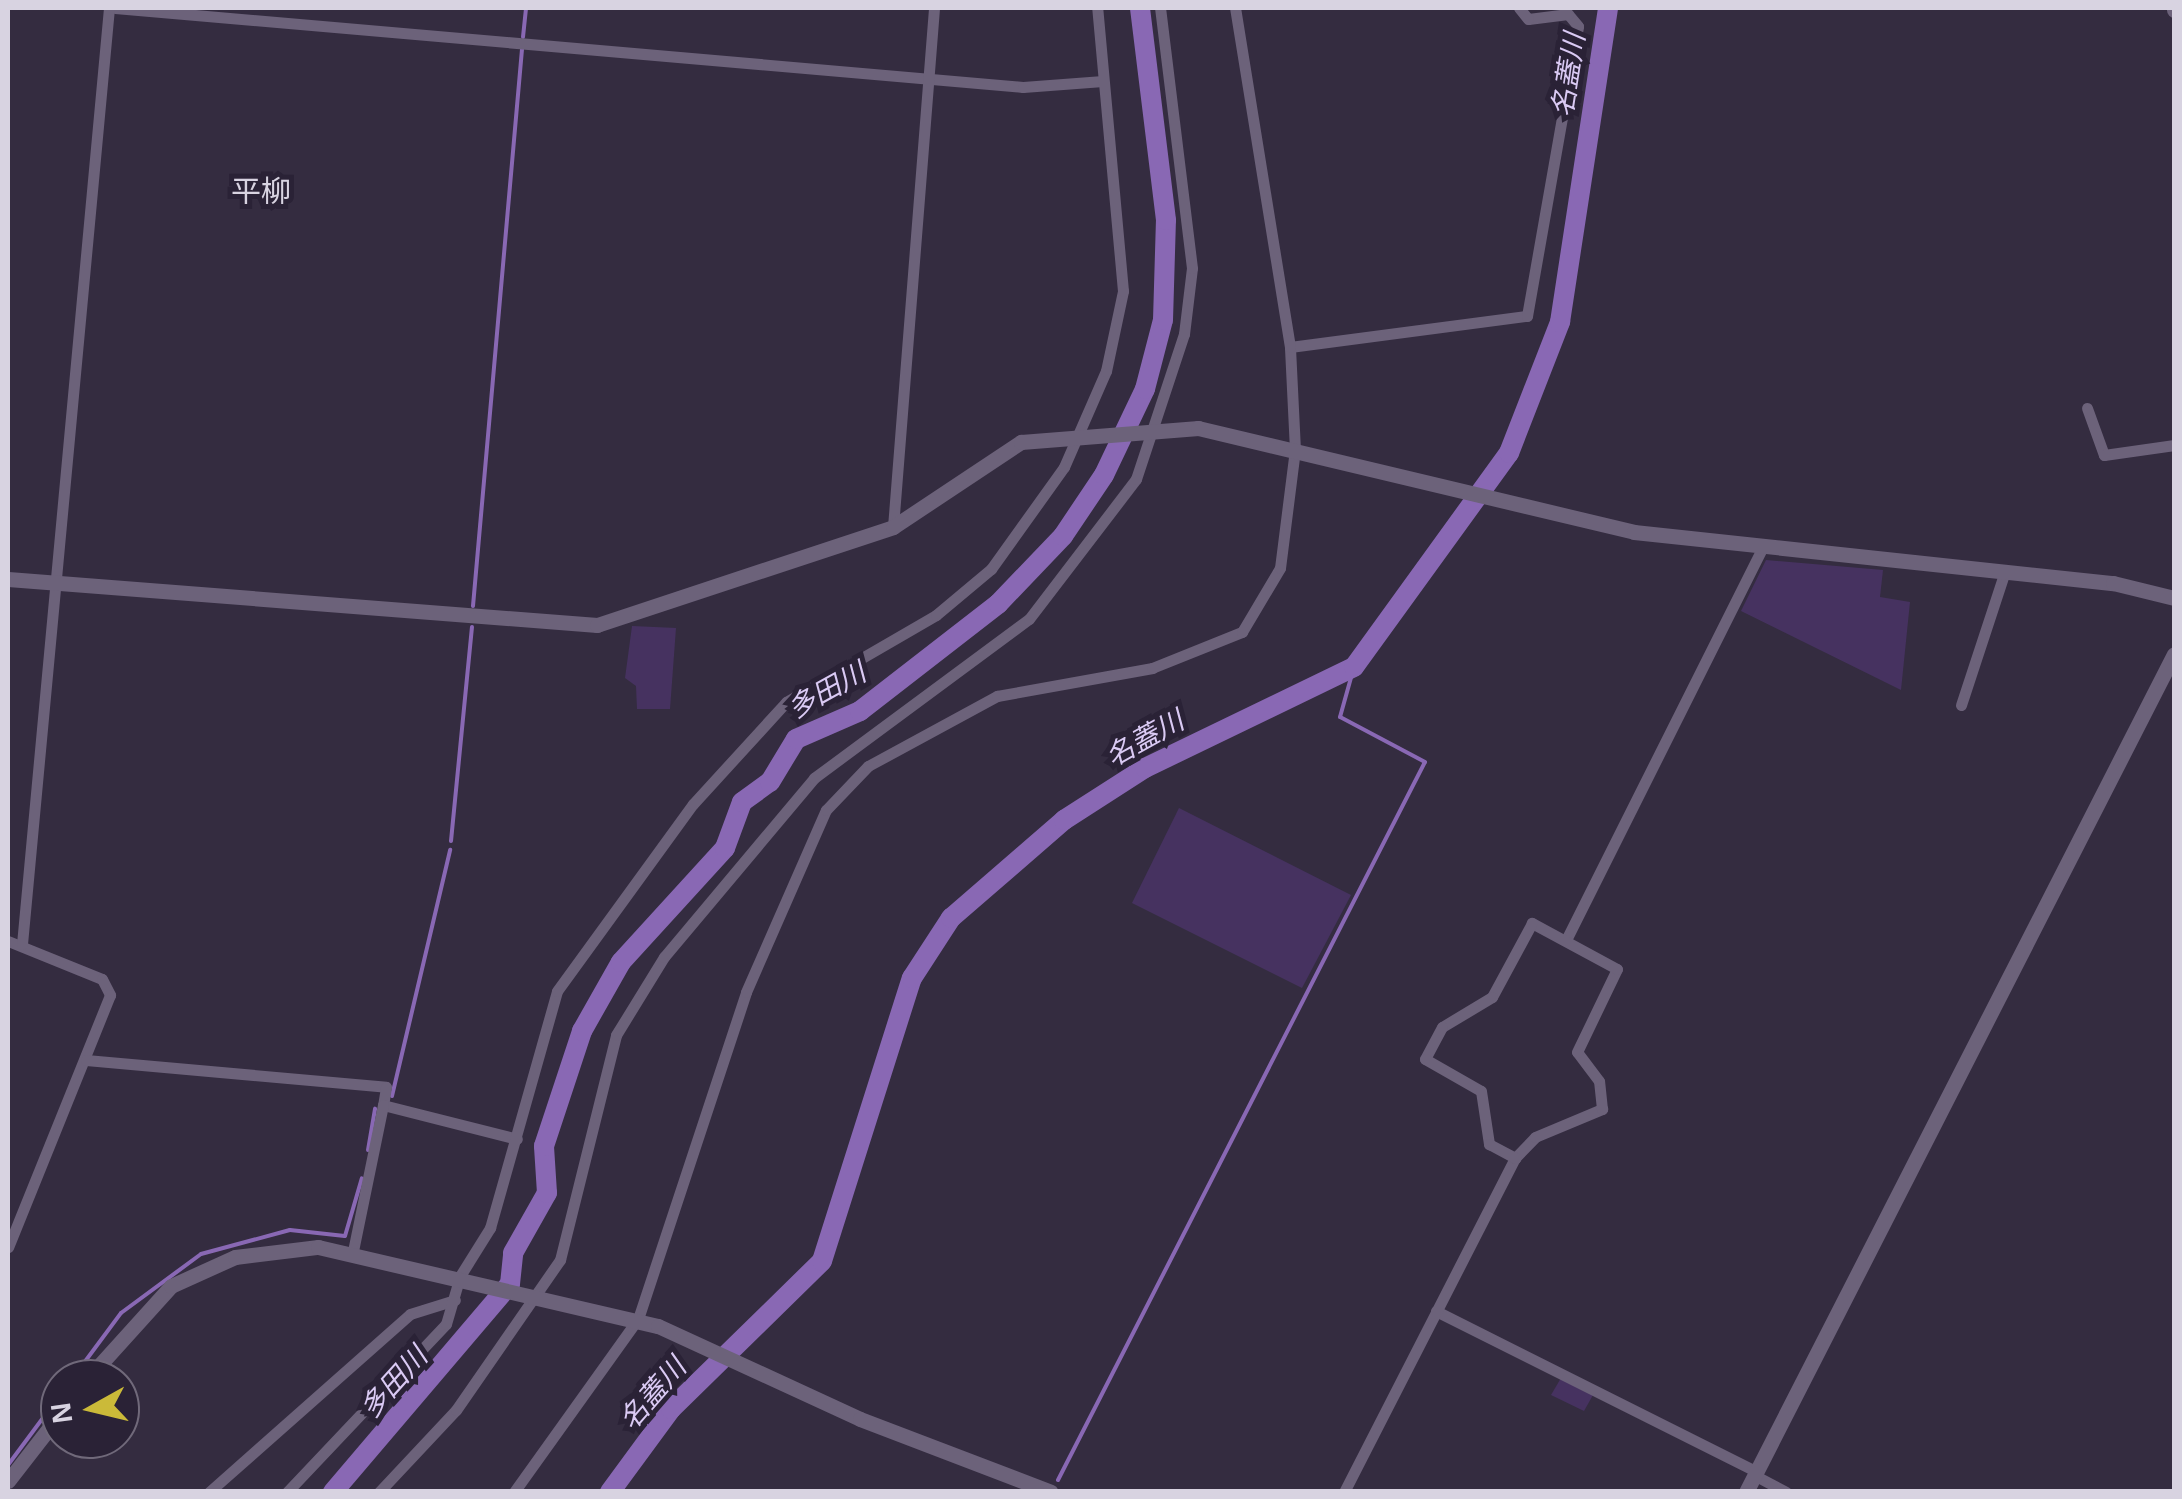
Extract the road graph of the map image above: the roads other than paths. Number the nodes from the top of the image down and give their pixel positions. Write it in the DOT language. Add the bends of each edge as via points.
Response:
graph roads {
  1 [pos="112,8"];
  2 [pos="934,8"];
  3 [pos="1098,8"];
  4 [pos="1160,8"];
  5 [pos="1235,8"];
  6 [pos="1518,8"];
  7 [pos="928,79"];
  8 [pos="1103,81"];
  9 [pos="1290,348"];
  10 [pos="2087,408"];
  11 [pos="1153,432"];
  12 [pos="1080,435"];
  13 [pos="2174,444"];
  14 [pos="1295,450"];
  15 [pos="893,527"];
  16 [pos="1762,548"];
  17 [pos="2004,571"];
  18 [pos="8,578"];
  19 [pos="58,584"];
  20 [pos="2174,598"];
  21 [pos="2174,654"];
  22 [pos="1961,705"];
  23 [pos="1566,940"];
  24 [pos="8,941"];
  25 [pos="22,944"];
  26 [pos="86,1060"];
  27 [pos="383,1104"];
  28 [pos="517,1139"];
  29 [pos="1516,1158"];
  30 [pos="14,1211"];
  31 [pos="8,1248"];
  32 [pos="353,1251"];
  33 [pos="464,1277"];
  34 [pos="531,1293"];
  35 [pos="454,1300"];
  36 [pos="1436,1310"];
  37 [pos="638,1319"];
  38 [pos="104,1359"];
  39 [pos="40,1440"];
  40 [pos="1760,1477"];
  41 [pos="8,1481"];
  42 [pos="210,1492"];
  43 [pos="288,1492"];
  44 [pos="379,1492"];
  45 [pos="514,1492"];
  46 [pos="1051,1492"];
  47 [pos="1344,1492"];
  48 [pos="1746,1492"];
  49 [pos="1786,1492"];
  1 -- 7 [label="street"];
  1 -- 19 [label="street"];
  2 -- 7 [label="street"];
  3 -- 8 [label="street"];
  4 -- 11 [label="street" via="1192,243 1184,334"];
  5 -- 9 [label="street"];
  6 -- 9 [label="street" via="1528,20 1568,14 1578,26 1528,316"];
  7 -- 8 [label="street" via="1085,88"];
  7 -- 15 [label="street"];
  8 -- 12 [label="street" via="1125,239 1123,290 1106,371"];
  9 -- 14 [label="street"];
  10 -- 13 [label="street" via="2104,455"];
  11 -- 12 [label="street"];
  11 -- 14 [label="street" via="1226,430"];
  11 -- 34 [label="street" via="1136,480 1030,619 814,778 664,957 616,1035 560,1260"];
  12 -- 15 [label="street" via="1002,450"];
  12 -- 28 [label="street" via="991,568 936,615 786,702 732,754 558,991"];
  14 -- 16 [label="street" via="1462,497"];
  14 -- 37 [label="street" via="1285,556 1242,632 1152,668 997,696 868,766 826,810 746,992"];
  15 -- 19 [label="street" via="597,624"];
  16 -- 17 [label="street"];
  16 -- 23 [label="street"];
  17 -- 20 [label="street"];
  17 -- 22 [label="street"];
  18 -- 19 [label="street"];
  19 -- 25 [label="street"];
  21 -- 40 [label="street"];
  23 -- 29 [label="street" via="1616,969 1577,1052 1599,1082 1602,1109 1535,1137"];
  23 -- 29 [label="street" via="1528,925 1492,997 1442,1027 1425,1060 1480,1090 1490,1144"];
  24 -- 25 [label="street"];
  25 -- 26 [label="street" via="108,987"];
  26 -- 27 [label="street" via="386,1088"];
  26 -- 30 [label="street"];
  27 -- 28 [label="street"];
  27 -- 32 [label="street"];
  28 -- 33 [label="street" via="490,1228"];
  29 -- 36 [label="street"];
  30 -- 31 [label="street"];
  32 -- 33 [label="street"];
  32 -- 38 [label="street" via="288,1247 214,1264 149,1304"];
  33 -- 34 [label="street"];
  33 -- 35 [label="street"];
  34 -- 37 [label="street"];
  34 -- 44 [label="street" via="456,1410"];
  35 -- 42 [label="street" via="410,1314"];
  35 -- 43 [label="street" via="446,1324"];
  36 -- 40 [label="street"];
  36 -- 47 [label="street"];
  37 -- 45 [label="street"];
  37 -- 46 [label="street" via="860,1419"];
  39 -- 41 [label="street"];
  40 -- 48 [label="street"];
  40 -- 49 [label="street"];
}
